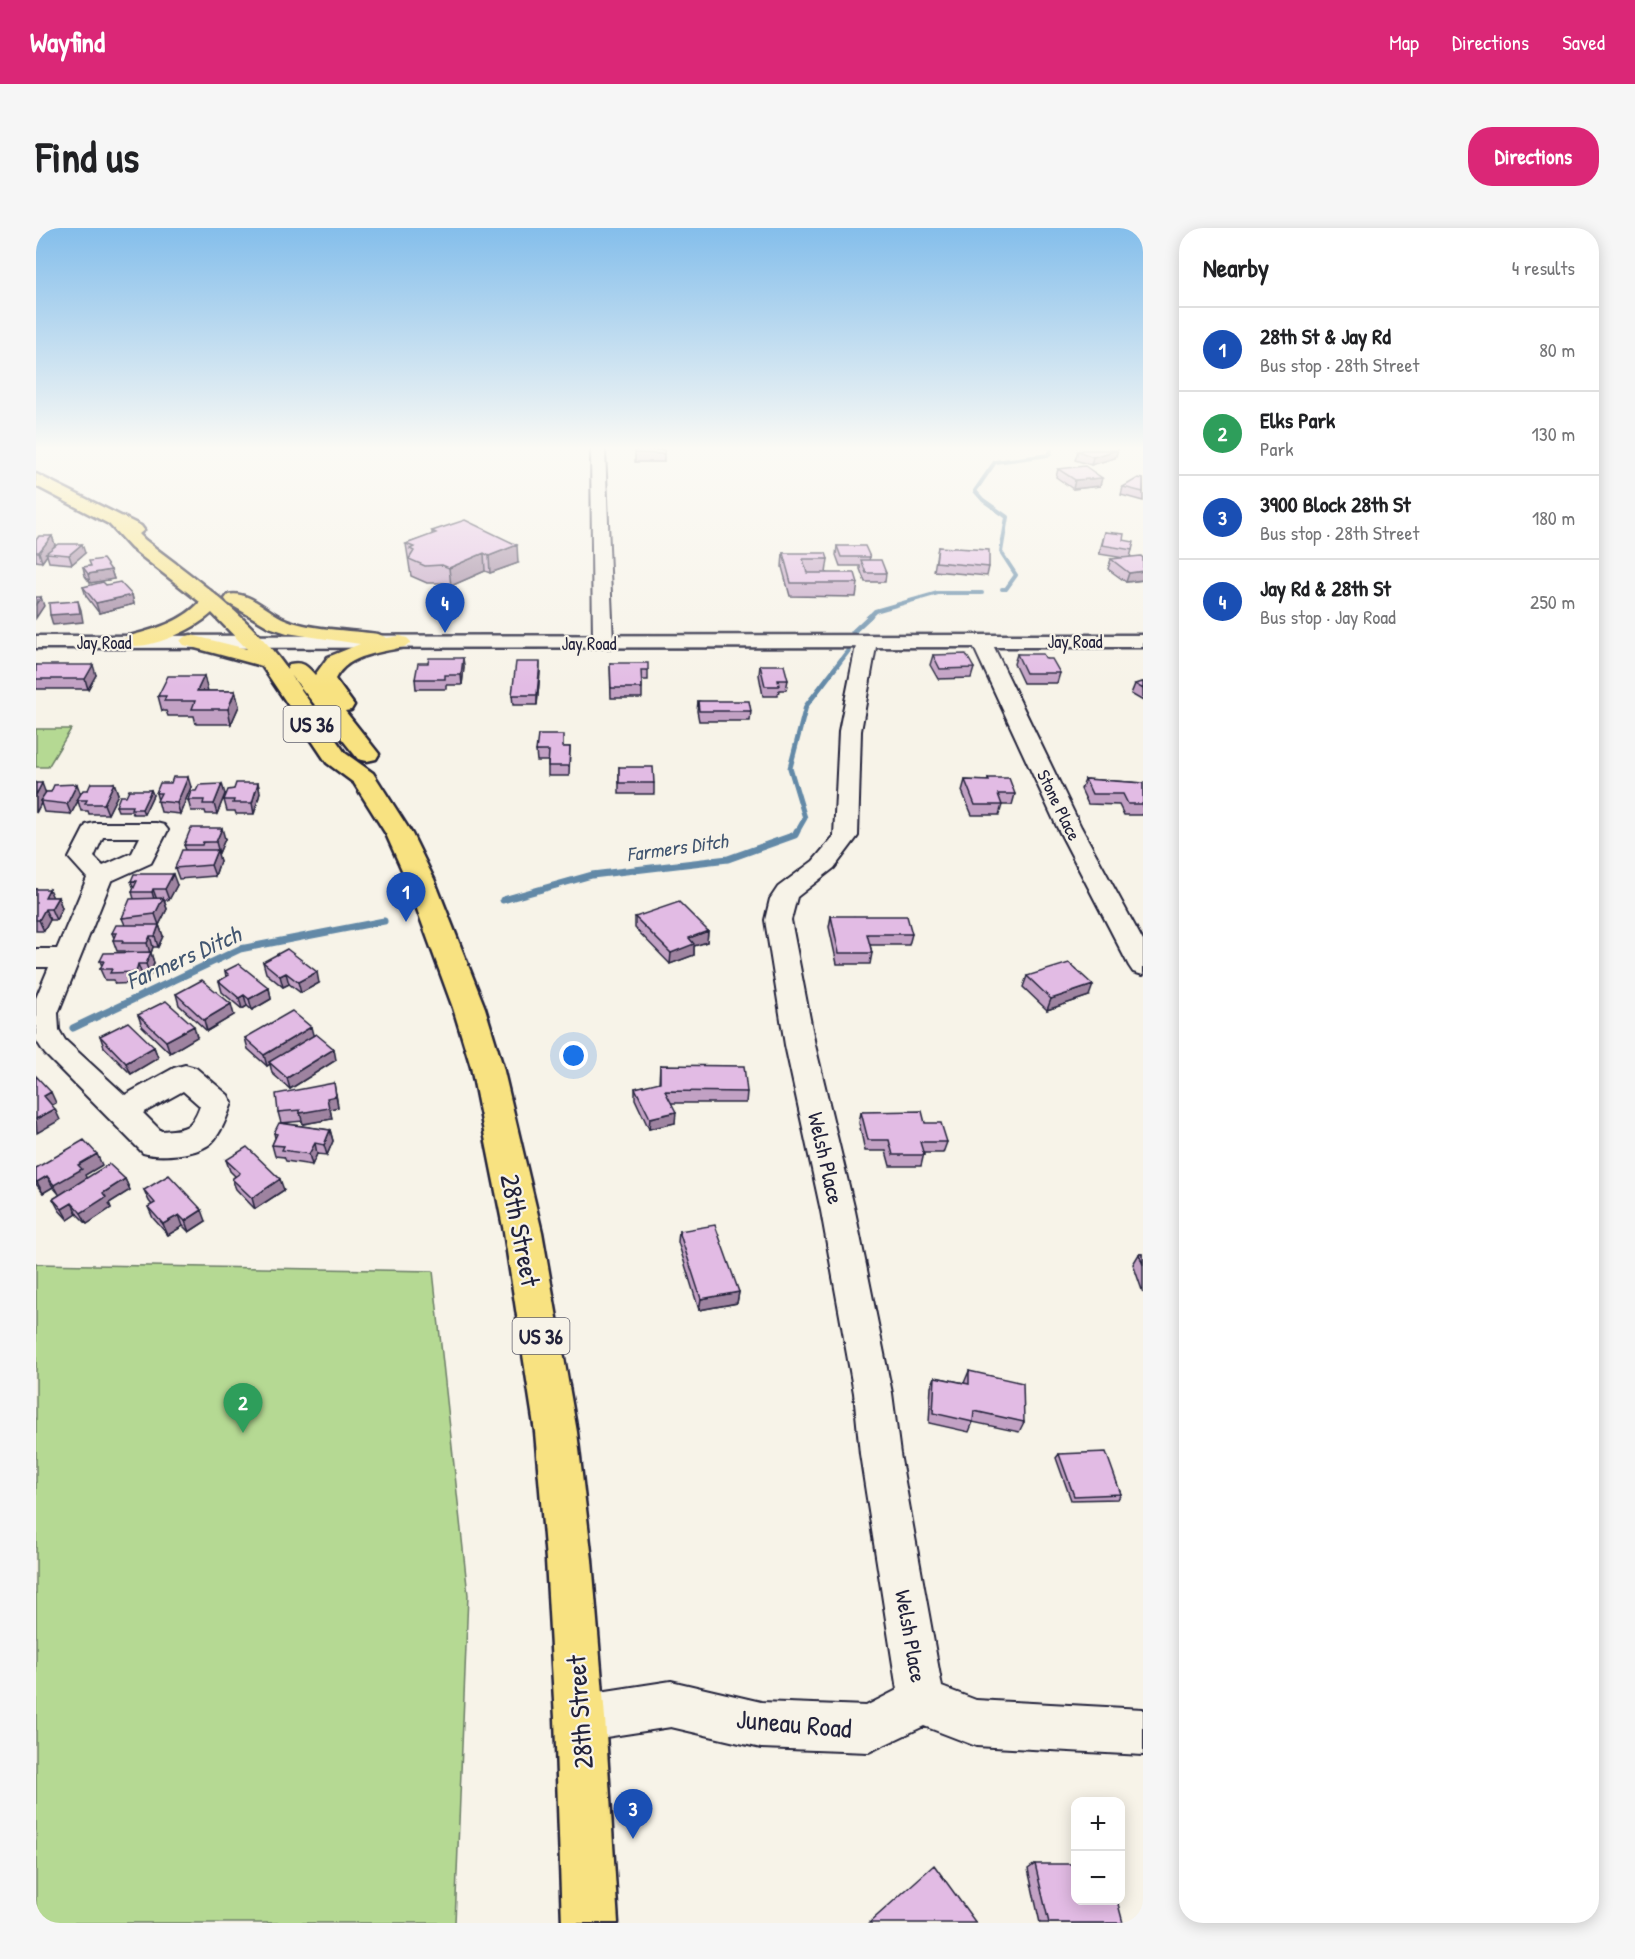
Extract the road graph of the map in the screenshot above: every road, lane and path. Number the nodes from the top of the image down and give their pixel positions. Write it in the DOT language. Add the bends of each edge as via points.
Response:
graph roads {
  1 [pos="124,529"];
  2 [pos="135,529"];
  3 [pos="600,529"];
  4 [pos="175,550"];
  5 [pos="201,570"];
  6 [pos="235,599"];
  7 [pos="211,601"];
  8 [pos="191,641"];
  9 [pos="867,641"];
  10 [pos="981,641"];
  11 [pos="1143,641"];
  12 [pos="36,642"];
  13 [pos="133,642"];
  14 [pos="253,642"];
  15 [pos="400,642"];
  16 [pos="603,643"];
  17 [pos="273,651"];
  18 [pos="365,766"];
  19 [pos="100,877"];
  20 [pos="36,958"];
  21 [pos="65,958"];
  22 [pos="1143,966"];
  23 [pos="122,1112"];
  24 [pos="922,1702"];
  25 [pos="580,1718"];
  26 [pos="1143,1732"];
  27 [pos="590,1923"];
  1 -- 7 [label="highway, US 36"];
  2 -- 4 [label="highway, US 36"];
  3 -- 16 [label="street"];
  5 -- 6 [label="highway, US 36"];
  6 -- 15 [label="highway" via="294,629"];
  6 -- 17 [label="highway, US 36"];
  7 -- 13 [label="highway" via="187,623"];
  7 -- 14 [label="highway, US 36"];
  8 -- 13 [label="street, Jay Road"];
  8 -- 14 [label="street, Jay Road"];
  8 -- 17 [label="highway"];
  9 -- 10 [label="street, Jay Road"];
  9 -- 16 [label="street, Jay Road"];
  9 -- 24 [label="street, Welsh Place" via="850,731 846,836 822,867 787,890 779,903 778,920 873,1393"];
  10 -- 11 [label="street, Jay Road"];
  10 -- 22 [label="street, Stone Place" via="1069,827"];
  12 -- 13 [label="street, Jay Road"];
  14 -- 17 [label="highway, 28th Street / US 36"];
  15 -- 16 [label="street, Jay Road"];
  15 -- 17 [label="street, Jay Road"];
  15 -- 18 [label="highway" via="339,659 330,665 324,679 364,733"];
  17 -- 18 [label="highway, 28th Street / US 36" via="286,682 336,758"];
  18 -- 25 [label="highway, 28th Street / US 36" via="420,879 487,1067 523,1232 556,1432"];
  19 -- 21 [label="street"];
  20 -- 21 [label="street"];
  21 -- 23 [label="street" via="44,1013 45,1031 55,1047"];
  24 -- 25 [label="street, Juneau Road" via="869,1729 761,1725 672,1704"];
  24 -- 26 [label="street" via="976,1724"];
  25 -- 27 [label="highway, 28th Street / US 36"];
}
